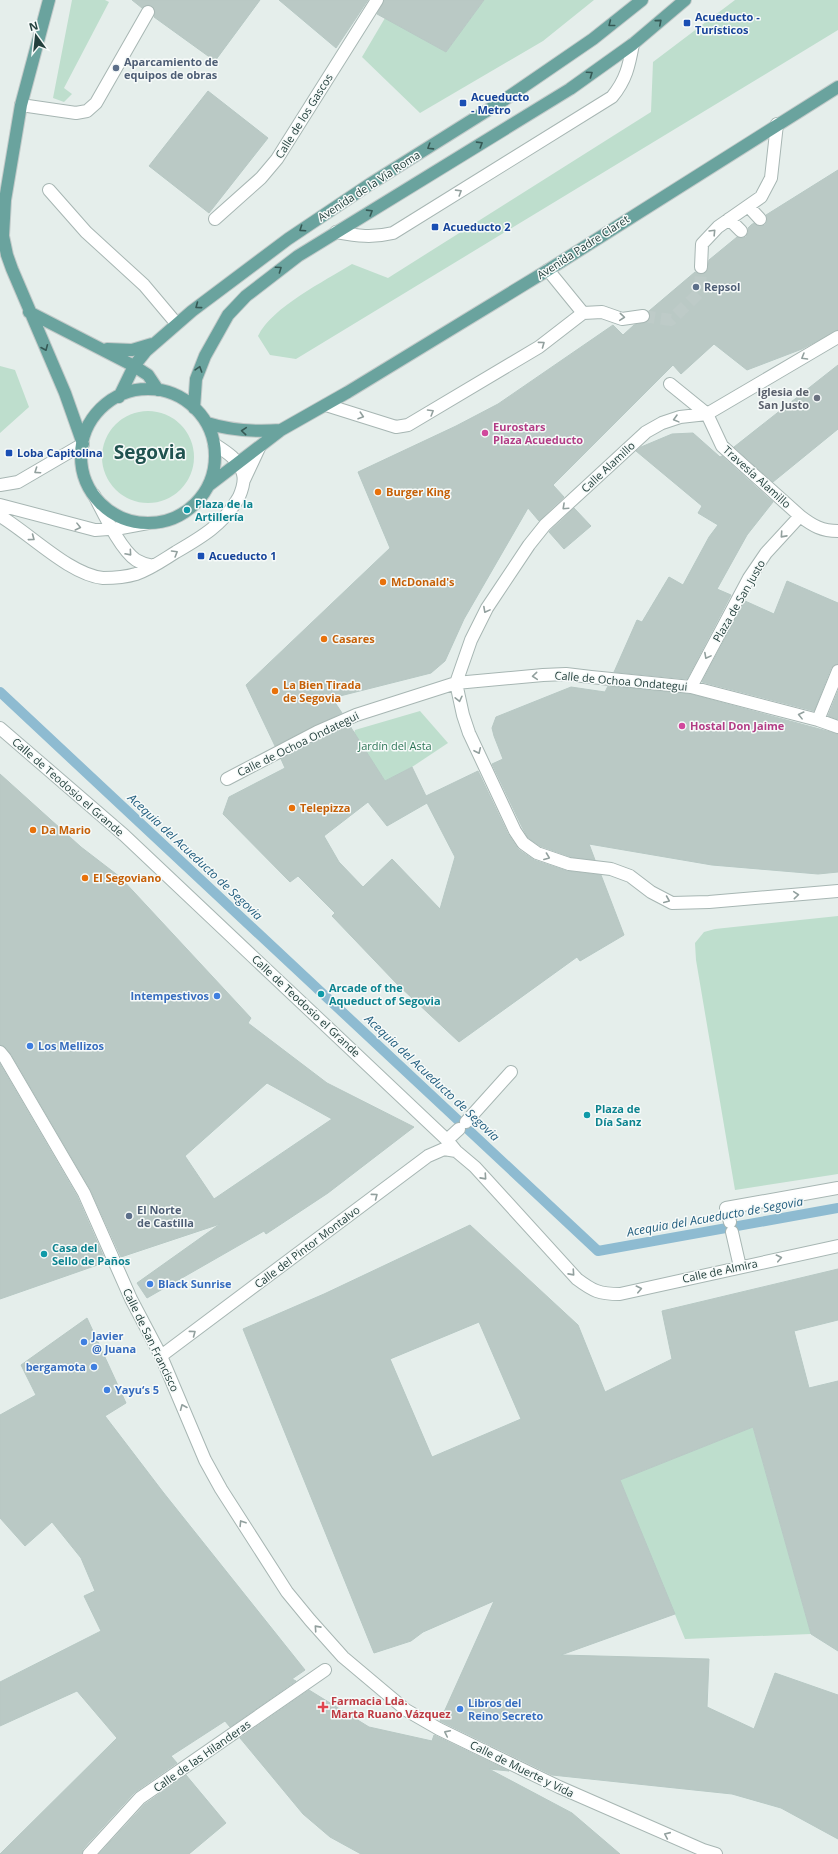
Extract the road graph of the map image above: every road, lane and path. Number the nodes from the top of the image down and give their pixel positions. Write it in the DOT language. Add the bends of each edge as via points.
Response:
graph roads {
  1 [pos="49,0"];
  2 [pos="377,0"];
  3 [pos="642,0"];
  4 [pos="685,0"];
  5 [pos="148,12"];
  6 [pos="633,44"];
  7 [pos="838,87"];
  8 [pos="21,105"];
  9 [pos="777,124"];
  10 [pos="49,190"];
  11 [pos="748,206"];
  12 [pos="215,219"];
  13 [pos="729,219"];
  14 [pos="760,219"];
  15 [pos="336,232"];
  16 [pos="741,232"];
  17 [pos="701,267"];
  18 [pos="548,270"];
  19 [pos="29,312"];
  20 [pos="583,313"];
  21 [pos="643,316"];
  22 [pos="176,323"];
  23 [pos="838,337"];
  24 [pos="155,343"];
  25 [pos="102,349"];
  26 [pos="134,366"];
  27 [pos="670,384"];
  28 [pos="158,390"];
  29 [pos="119,397"];
  30 [pos="326,404"];
  31 [pos="194,408"];
  32 [pos="707,414"];
  33 [pos="207,423"];
  34 [pos="281,430"];
  35 [pos="83,444"];
  36 [pos="214,444"];
  37 [pos="259,448"];
  38 [pos="238,463"];
  39 [pos="244,480"];
  40 [pos="208,486"];
  41 [pos="2,488"];
  42 [pos="94,495"];
  43 [pos="0,505"];
  44 [pos="0,516"];
  45 [pos="800,516"];
  46 [pos="148,522"];
  47 [pos="113,529"];
  48 [pos="838,531"];
  49 [pos="153,566"];
  50 [pos="838,671"];
  51 [pos="456,683"];
  52 [pos="691,687"];
  53 [pos="818,720"];
  54 [pos="838,727"];
  55 [pos="0,728"];
  56 [pos="227,779"];
  57 [pos="838,891"];
  58 [pos="2,1057"];
  59 [pos="511,1072"];
  60 [pos="447,1140"];
  61 [pos="456,1151"];
  62 [pos="838,1188"];
  63 [pos="838,1246"];
  64 [pos="740,1266"];
  65 [pos="601,1294"];
  66 [pos="161,1356"];
  67 [pos="343,1658"];
  68 [pos="325,1670"];
  69 [pos="89,1854"];
  70 [pos="716,1854"];
  1 -- 8 [label="main road"];
  2 -- 12 [label="street, Calle de los Gascos" via="277,159 261,178"];
  3 -- 22 [label="main road, Avenida de la Vía Roma, one-way" via="592,39 510,96 288,239"];
  6 -- 4 [label="main road, Avenida de la Vía Roma, one-way"];
  5 -- 8 [label="street" via="96,103 87,111 76,114"];
  15 -- 6 [label="main road, Avenida de la Vía Roma, one-way" via="570,89"];
  15 -- 6 [label="street, Avenida de la Vía Roma, one-way" via="377,237 393,233 612,97 621,86 628,70"];
  7 -- 9 [label="main road, Avenida Padre Claret"];
  8 -- 19 [label="main road" via="5,200 3,236 7,255"];
  9 -- 11 [label="street" via="771,178 761,197"];
  9 -- 18 [label="main road, Avenida Padre Claret"];
  10 -- 22 [label="street" via="86,232 144,286"];
  11 -- 13 [label="street"];
  11 -- 14 [label="street"];
  13 -- 16 [label="street"];
  17 -- 13 [label="street, one-way" via="702,244"];
  31 -- 15 [label="main road, Avenida de la Vía Roma, one-way" via="194,391 200,366 228,315 271,275"];
  18 -- 20 [label="street"];
  18 -- 30 [label="main road, Avenida Padre Claret"];
  19 -- 25 [label="main road"];
  19 -- 35 [label="main road, one-way" via="65,393"];
  20 -- 21 [label="street, one-way" via="602,312 622,319"];
  30 -- 20 [label="street, one-way" via="396,427 408,425 539,347"];
  22 -- 24 [label="main road, Avenida de la Vía Roma"];
  23 -- 32 [label="street, Calle Alamillo, one-way"];
  24 -- 25 [label="main road" via="132,350"];
  24 -- 26 [label="main road, Avenida de la Vía Roma"];
  25 -- 26 [label="main road"];
  26 -- 28 [label="main road" via="148,375"];
  26 -- 29 [label="main road, Avenida de la Vía Roma"];
  27 -- 32 [label="street, Travesía Alamillo"];
  28 -- 29 [label="main road" via="138,390"];
  28 -- 31 [label="main road" via="177,396"];
  29 -- 35 [label="main road" via="95,416"];
  30 -- 34 [label="main road, Avenida Padre Claret"];
  31 -- 33 [label="main road"];
  32 -- 45 [label="street, Travesía Alamillo" via="722,446"];
  32 -- 51 [label="street, Calle Alamillo, one-way" via="680,417 646,432 545,525 486,608 471,640"];
  34 -- 33 [label="main road, Avenida Padre Claret, one-way" via="241,431"];
  33 -- 36 [label="main road"];
  34 -- 37 [label="main road, Avenida Padre Claret"];
  35 -- 41 [label="street, one-way" via="18,482"];
  35 -- 42 [label="main road" via="82,466 88,486"];
  36 -- 38 [label="street"];
  36 -- 40 [label="main road" via="215,466"];
  37 -- 38 [label="main road, Avenida Padre Claret"];
  37 -- 39 [label="street"];
  38 -- 39 [label="street"];
  38 -- 40 [label="main road, Avenida Padre Claret"];
  49 -- 39 [label="street, one-way" via="216,527 230,512"];
  40 -- 46 [label="main road" via="202,496 187,510 168,519"];
  42 -- 46 [label="main road" via="108,510 117,515"];
  42 -- 47 [label="street"];
  43 -- 47 [label="street, one-way" via="78,527 95,530"];
  44 -- 49 [label="street, one-way" via="64,561 89,574 123,577"];
  45 -- 48 [label="street" via="812,526 825,531"];
  45 -- 52 [label="street, Plaza de San Justo, one-way" via="766,553 749,578"];
  46 -- 47 [label="street"];
  47 -- 49 [label="street, one-way" via="130,555 143,564"];
  50 -- 53 [label="street"];
  52 -- 51 [label="street, Calle de Ochoa Ondategui, one-way" via="566,674"];
  51 -- 56 [label="street, Calle de Ochoa Ondategui" via="356,714"];
  51 -- 57 [label="street, one-way" via="469,733 515,831 523,843 537,853 569,864 612,869 630,876 651,892 672,903"];
  53 -- 52 [label="street, Calle de Ochoa Ondategui, one-way"];
  53 -- 54 [label="street, Calle de Ochoa Ondategui"];
  55 -- 60 [label="street, Calle de Teodosio el Grande" via="124,835"];
  58 -- 66 [label="street, Calle de San Francisco" via="84,1193 147,1332"];
  59 -- 60 [label="street"];
  60 -- 61 [label="street, Calle de Teodosio el Grande"];
  61 -- 65 [label="street, Calle de Teodosio el Grande, one-way" via="475,1167 577,1279"];
  66 -- 61 [label="street, Calle del Pintor Montalvo, one-way" via="428,1156 444,1148"];
  62 -- 64 [label="street" via="726,1208"];
  64 -- 63 [label="street, Calle de Almira, one-way"];
  65 -- 64 [label="street, Calle de Almira, one-way" via="620,1294"];
  67 -- 66 [label="street, Calle de San Francisco, one-way" via="287,1592 221,1489 205,1460"];
  70 -- 67 [label="street, Calle de Muerte y Vida, one-way" via="558,1787 439,1729 406,1710"];
  68 -- 69 [label="street, Calle de las Hilanderas" via="140,1798"];
}
